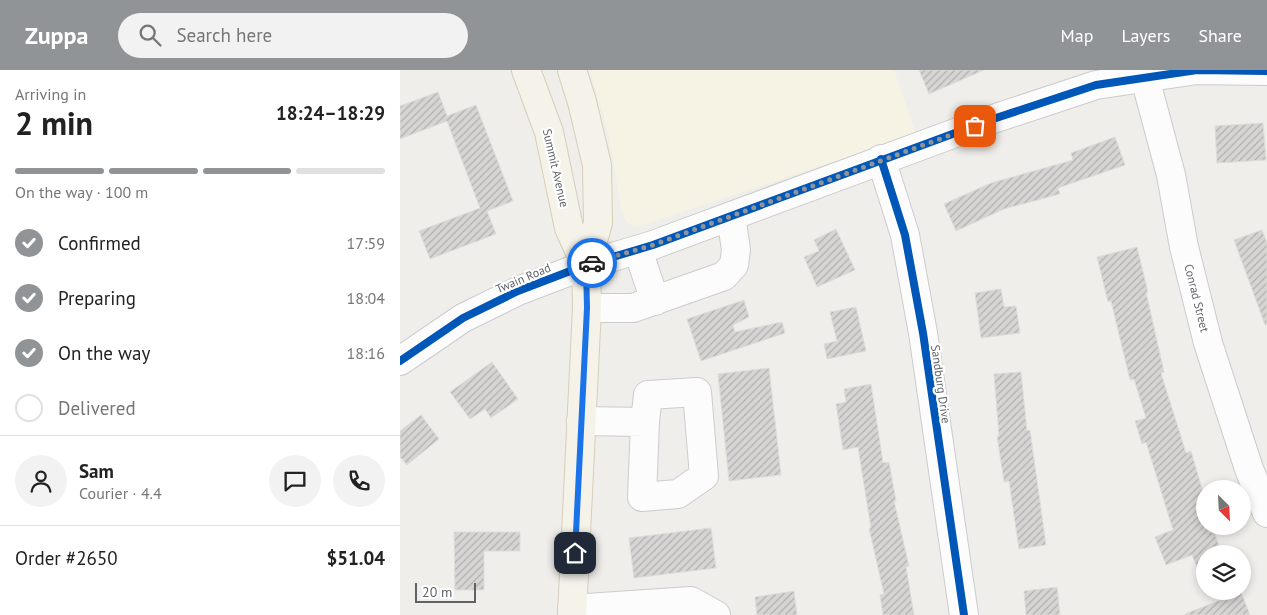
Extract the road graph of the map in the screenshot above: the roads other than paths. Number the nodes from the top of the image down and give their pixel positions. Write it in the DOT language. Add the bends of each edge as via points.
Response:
graph roads {
  1 [pos="526,70"];
  2 [pos="572,70"];
  3 [pos="1267,71"];
  4 [pos="1145,78"];
  5 [pos="882,159"];
  6 [pos="731,216"];
  7 [pos="638,250"];
  8 [pos="586,265"];
  9 [pos="655,301"];
  10 [pos="587,308"];
  11 [pos="400,361"];
  12 [pos="581,421"];
  13 [pos="645,422"];
  14 [pos="1267,513"];
  15 [pos="633,610"];
  16 [pos="572,612"];
  17 [pos="716,615"];
  18 [pos="964,615"];
  1 -- 8 [label="main road, Summit Avenue" via="549,132 569,228"];
  2 -- 8 [label="main road, Summit Avenue" via="597,166 598,223"];
  3 -- 4 [label="street, Twain Road" via="1197,70"];
  4 -- 5 [label="street, Twain Road" via="1096,85"];
  4 -- 14 [label="street, Conrad Street" via="1171,174 1184,247 1208,343"];
  5 -- 6 [label="street, Twain Road"];
  5 -- 18 [label="street, Sandburg Drive" via="905,235 923,333"];
  6 -- 7 [label="street, Twain Road"];
  6 -- 9 [label="street" via="736,250 734,265 729,271 724,276"];
  7 -- 8 [label="street, Twain Road"];
  7 -- 9 [label="street"];
  8 -- 10 [label="main road, Summit Avenue"];
  8 -- 11 [label="street, Twain Road" via="518,291 463,318"];
  9 -- 10 [label="street" via="633,308"];
  10 -- 12 [label="main road, Summit Avenue"];
  12 -- 13 [label="street"];
  12 -- 16 [label="main road, Summit Avenue"];
  15 -- 16 [label="street"];
  15 -- 17 [label="street" via="691,601"];
}
